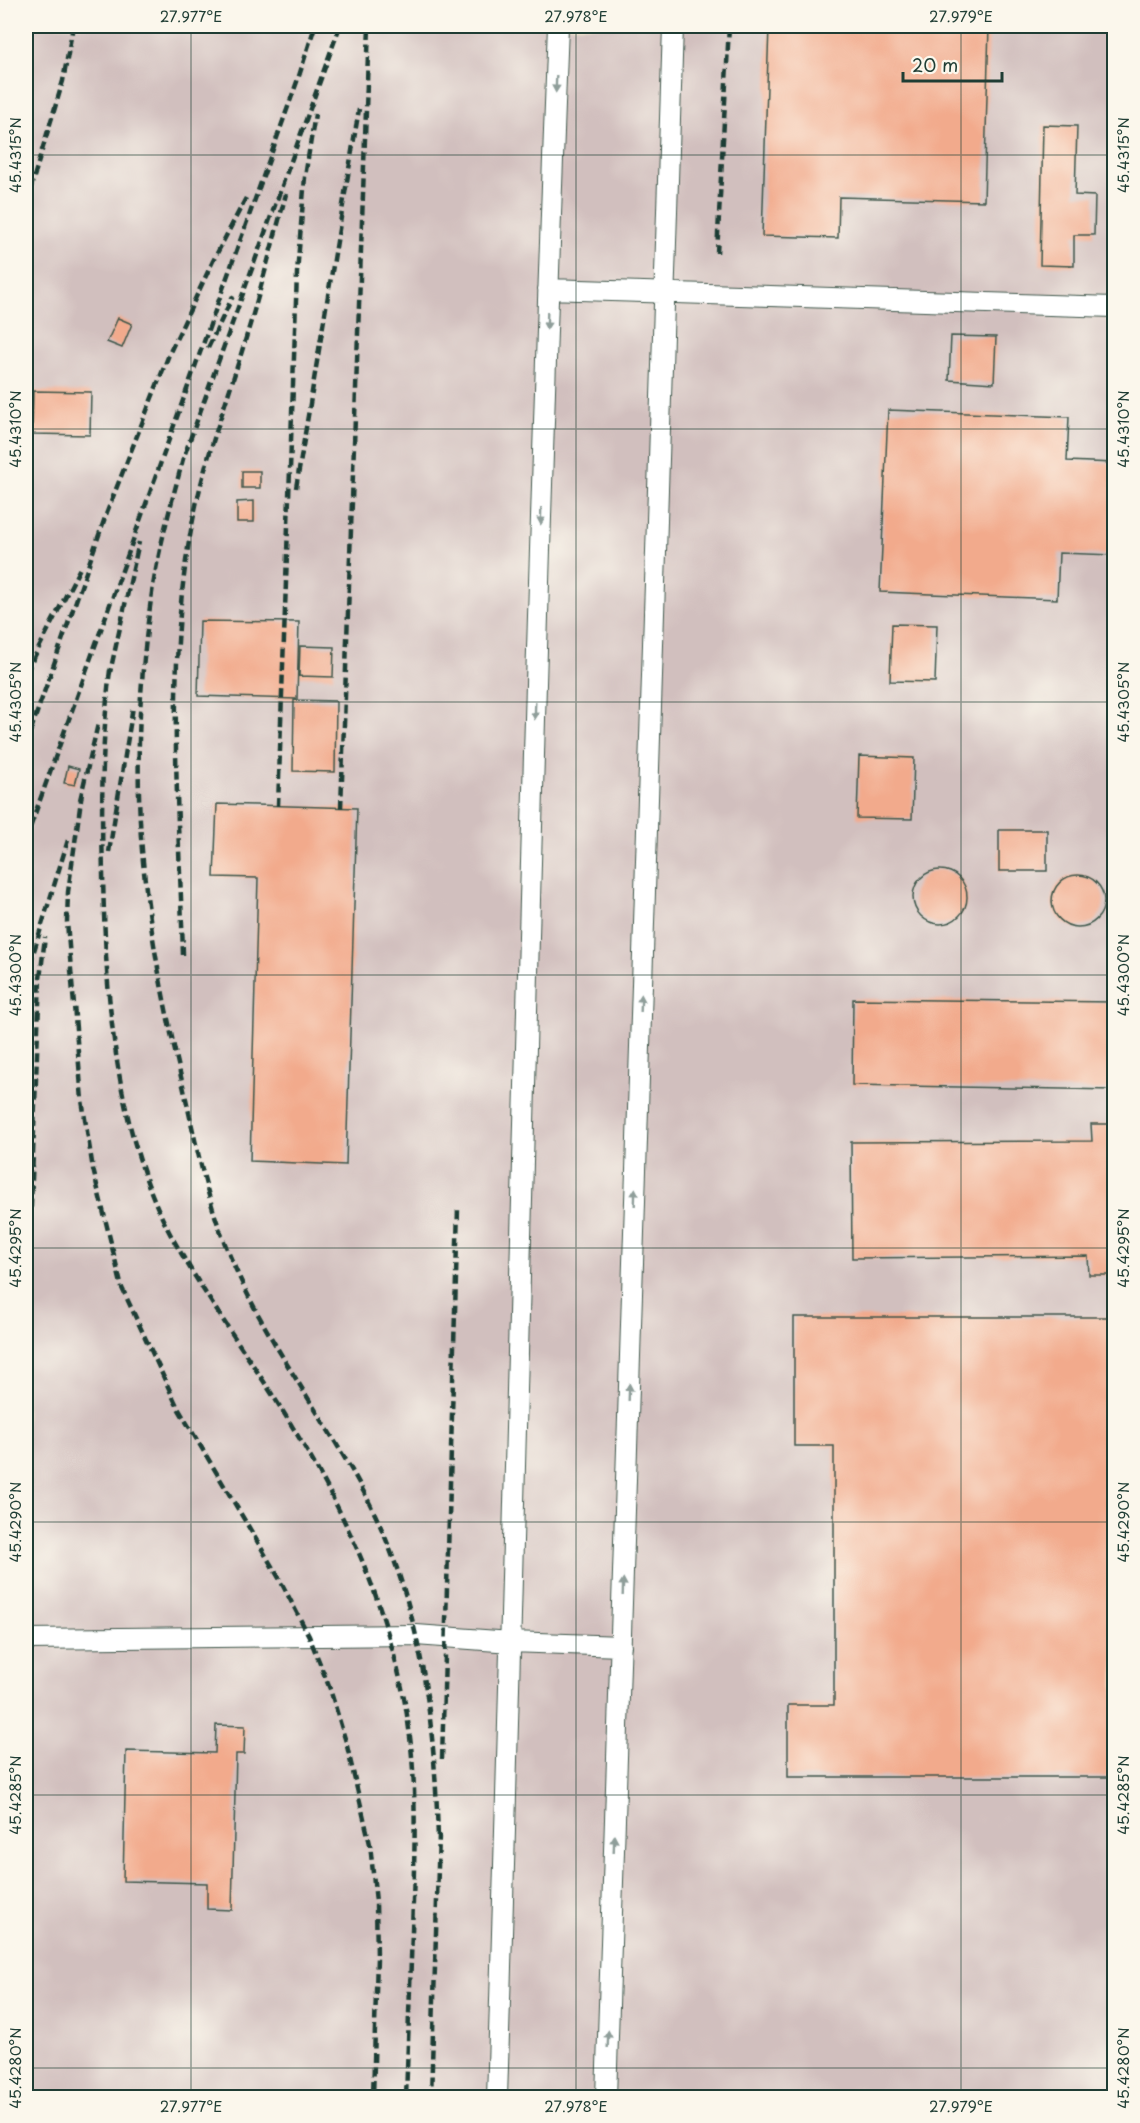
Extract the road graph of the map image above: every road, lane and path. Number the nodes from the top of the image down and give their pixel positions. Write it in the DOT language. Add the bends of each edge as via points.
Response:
graph roads {
  1 [pos="558,26"];
  2 [pos="673,26"];
  3 [pos="548,289"];
  4 [pos="663,292"];
  5 [pos="1114,307"];
  6 [pos="26,1639"];
  7 [pos="511,1642"];
  8 [pos="621,1646"];
  9 [pos="497,2097"];
  10 [pos="606,2097"];
  1 -- 3 [label="lane, one-way"];
  2 -- 4 [label="lane"];
  3 -- 4 [label="lane"];
  3 -- 7 [label="lane, one-way"];
  4 -- 5 [label="lane"];
  8 -- 4 [label="lane, one-way"];
  6 -- 7 [label="lane" via="416,1635"];
  7 -- 8 [label="lane"];
  7 -- 9 [label="lane"];
  10 -- 8 [label="lane, one-way"];
}
